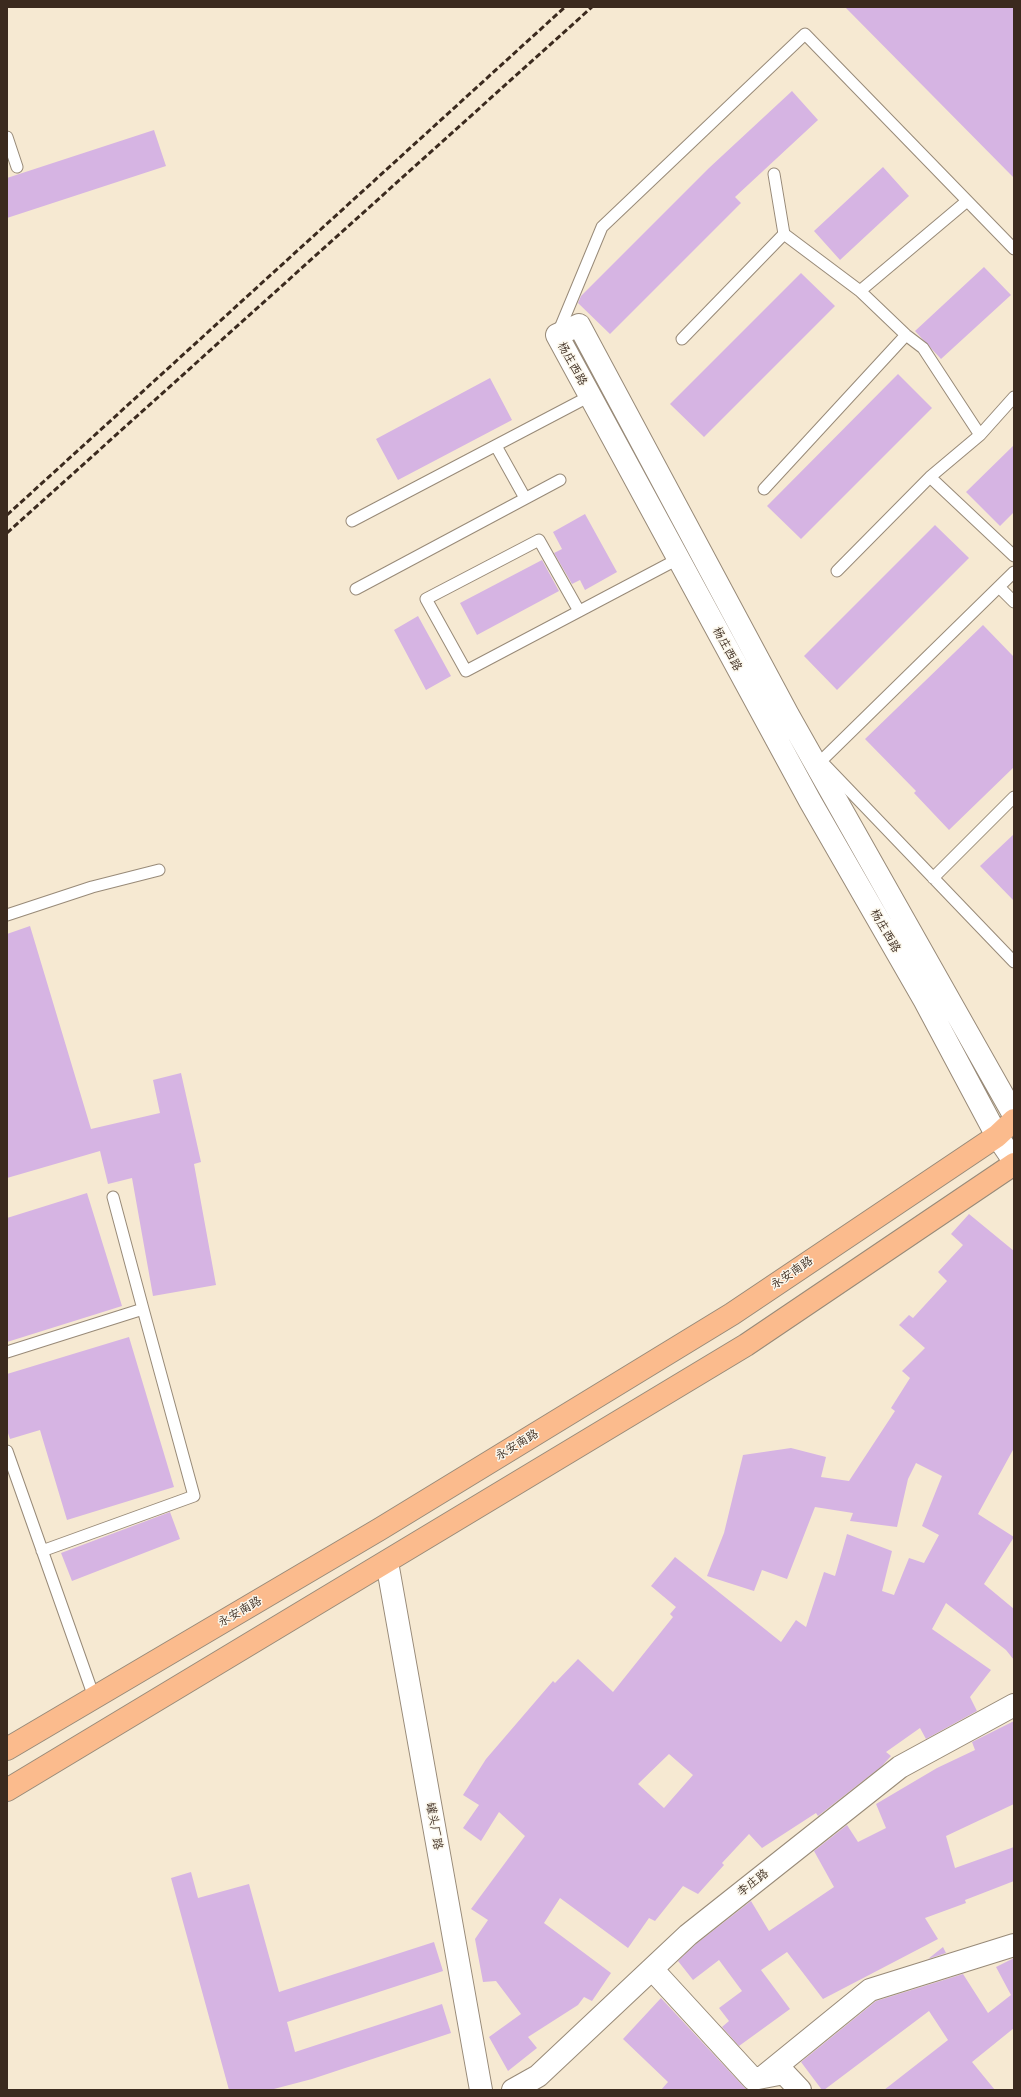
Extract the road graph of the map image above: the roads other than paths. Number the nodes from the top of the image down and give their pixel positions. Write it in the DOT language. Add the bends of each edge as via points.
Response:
graph roads {
  1 [pos="7,137"];
  2 [pos="16,167"];
  3 [pos="774,174"];
  4 [pos="967,201"];
  5 [pos="784,234"];
  6 [pos="1014,249"];
  7 [pos="860,290"];
  8 [pos="557,335"];
  9 [pos="906,335"];
  10 [pos="682,339"];
  11 [pos="590,396"];
  12 [pos="1014,397"];
  13 [pos="980,435"];
  14 [pos="496,446"];
  15 [pos="930,476"];
  16 [pos="560,480"];
  17 [pos="764,489"];
  18 [pos="525,498"];
  19 [pos="352,521"];
  20 [pos="1014,556"];
  21 [pos="678,559"];
  22 [pos="837,571"];
  23 [pos="1014,572"];
  24 [pos="999,587"];
  25 [pos="356,589"];
  26 [pos="1014,602"];
  27 [pos="579,611"];
  28 [pos="814,755"];
  29 [pos="1014,798"];
  30 [pos="159,870"];
  31 [pos="933,878"];
  32 [pos="7,915"];
  33 [pos="1014,962"];
  34 [pos="1014,1115"];
  35 [pos="1014,1120"];
  36 [pos="997,1136"];
  37 [pos="1014,1161"];
  38 [pos="1014,1164"];
  39 [pos="112,1197"];
  40 [pos="143,1309"];
  41 [pos="7,1352"];
  42 [pos="7,1451"];
  43 [pos="42,1551"];
  44 [pos="387,1562"];
  45 [pos="94,1697"];
  46 [pos="1014,1704"];
  47 [pos="7,1749"];
  48 [pos="7,1790"];
  49 [pos="1014,1945"];
  50 [pos="652,1969"];
  51 [pos="753,2082"];
  52 [pos="481,2090"];
  53 [pos="513,2090"];
  54 [pos="800,2090"];
  1 -- 2 [label="lane"];
  3 -- 5 [label="lane"];
  4 -- 6 [label="lane"];
  4 -- 7 [label="lane"];
  4 -- 8 [label="lane" via="805,34 602,226"];
  5 -- 7 [label="lane"];
  5 -- 10 [label="lane"];
  7 -- 9 [label="lane"];
  8 -- 11 [label="street, 杨庄西路"];
  8 -- 28 [label="street, 杨庄西路" via="579,325"];
  9 -- 13 [label="lane" via="923,348"];
  9 -- 17 [label="lane"];
  11 -- 14 [label="lane"];
  11 -- 21 [label="street, 杨庄西路"];
  12 -- 13 [label="lane"];
  13 -- 15 [label="lane"];
  14 -- 18 [label="lane"];
  14 -- 19 [label="lane"];
  15 -- 20 [label="lane"];
  15 -- 22 [label="lane"];
  16 -- 18 [label="lane"];
  18 -- 25 [label="lane"];
  21 -- 27 [label="lane"];
  21 -- 36 [label="street, 杨庄西路" via="810,801 925,1001"];
  23 -- 24 [label="lane"];
  24 -- 26 [label="lane"];
  24 -- 28 [label="lane"];
  27 -- 27 [label="lane" via="466,671 426,599 539,540"];
  28 -- 31 [label="lane"];
  28 -- 34 [label="street, 杨庄西路"];
  29 -- 31 [label="lane"];
  30 -- 32 [label="lane" via="92,887"];
  31 -- 33 [label="lane"];
  35 -- 36 [label="main road, 永安南路"];
  36 -- 37 [label="street, 杨庄西路"];
  36 -- 45 [label="main road, 永安南路" via="732,1314 380,1529"];
  38 -- 44 [label="main road" via="746,1345"];
  39 -- 40 [label="lane"];
  40 -- 41 [label="lane"];
  40 -- 43 [label="lane" via="194,1496"];
  42 -- 43 [label="lane"];
  43 -- 45 [label="lane"];
  44 -- 48 [label="main road"];
  44 -- 52 [label="street, 罐头厂路"];
  45 -- 47 [label="main road, 永安南路"];
  46 -- 50 [label="street, 李庄路" via="900,1767 688,1935"];
  49 -- 51 [label="street" via="870,1990"];
  50 -- 51 [label="street"];
  50 -- 53 [label="street, 李庄路" via="538,2076"];
  51 -- 54 [label="street" via="784,2073"];
}
